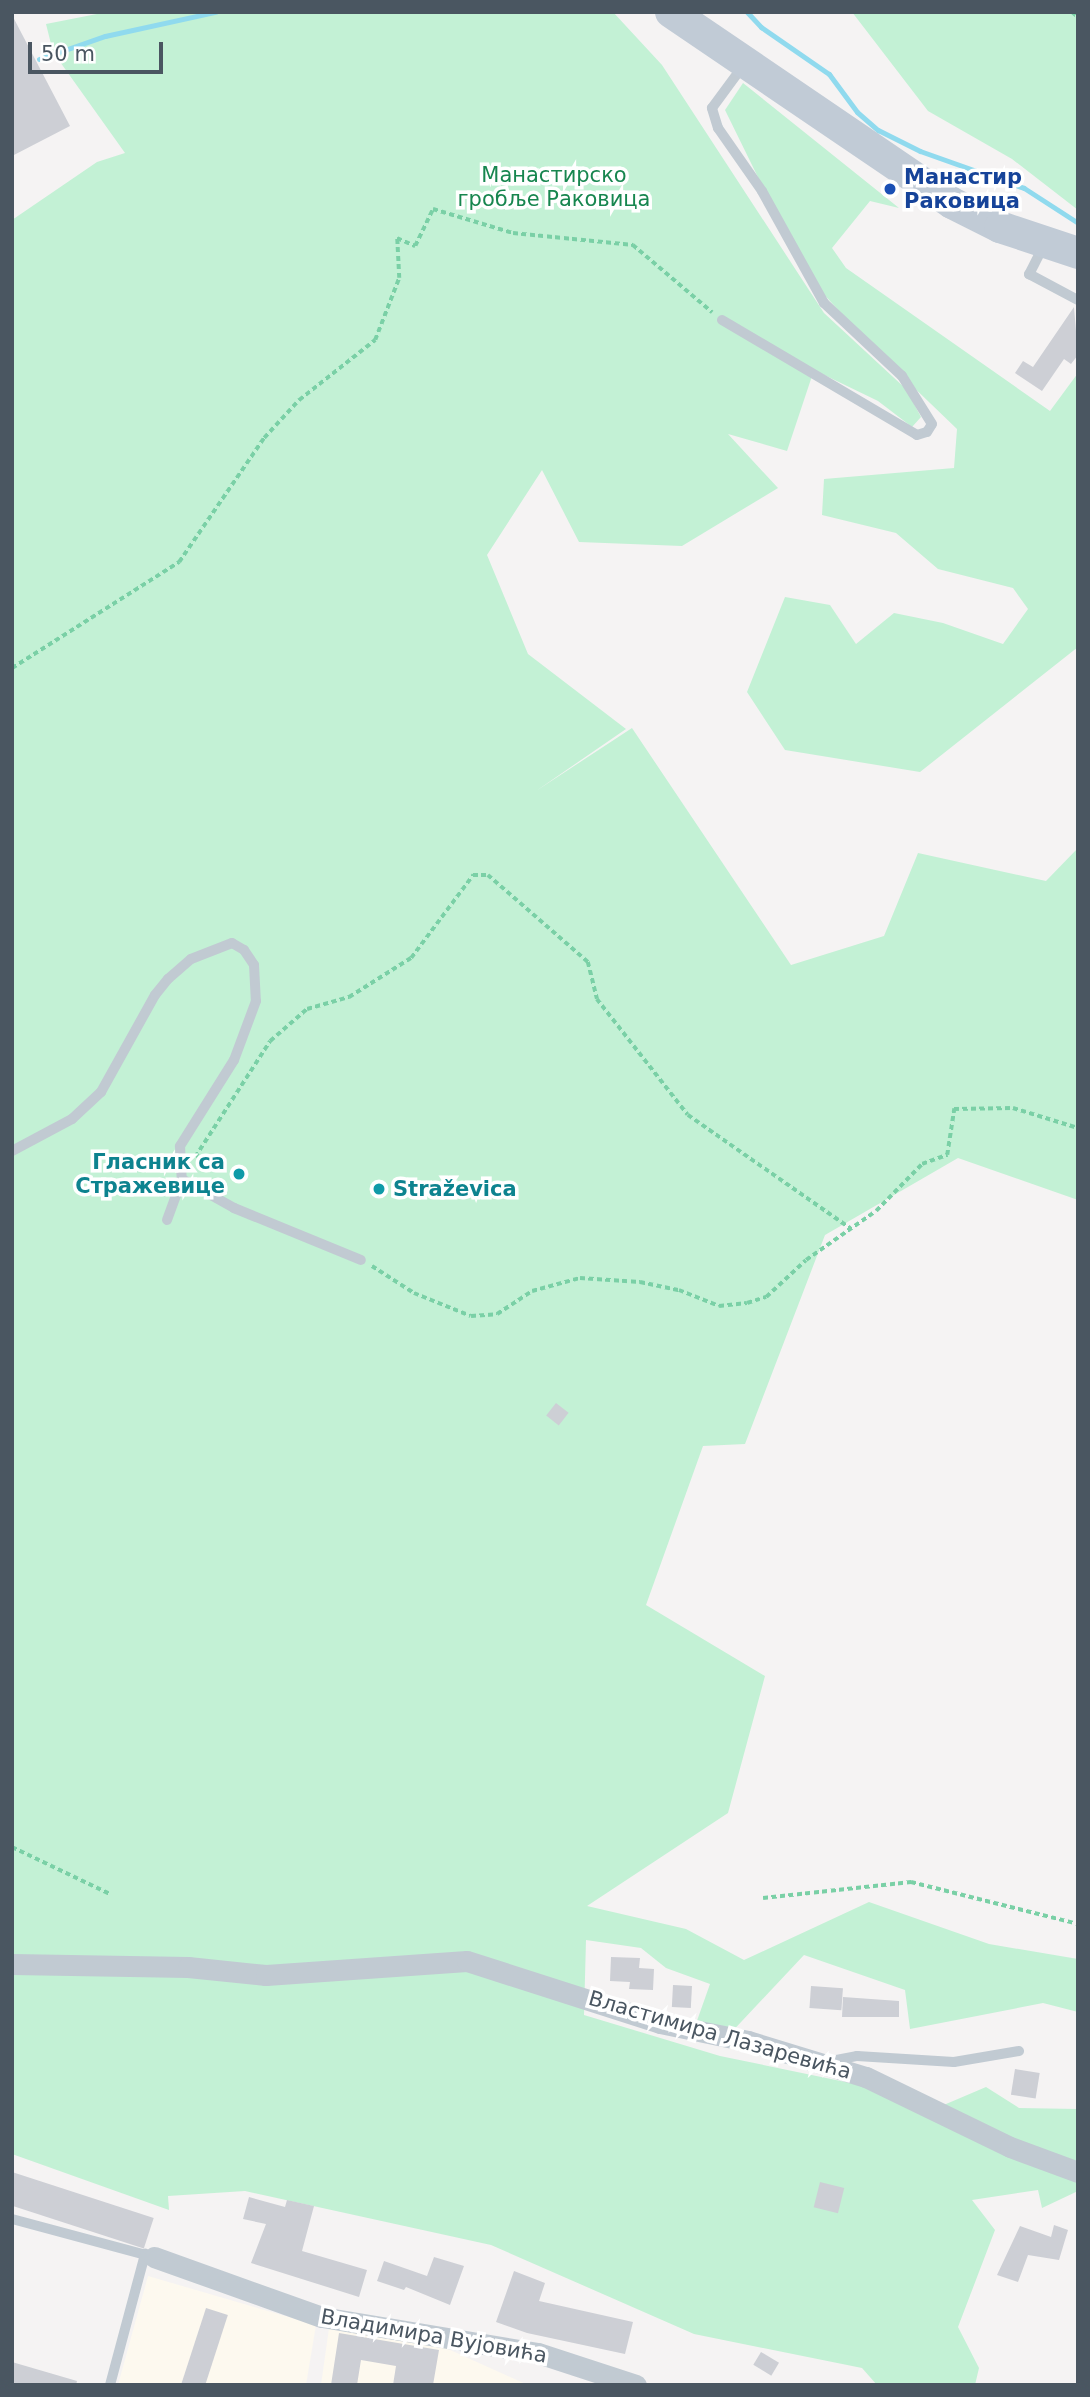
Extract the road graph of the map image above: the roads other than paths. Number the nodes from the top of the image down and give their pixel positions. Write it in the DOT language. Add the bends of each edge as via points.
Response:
graph roads {
  1 [pos="671,12"];
  2 [pos="745,64"];
  3 [pos="1045,243"];
  4 [pos="1078,253"];
  5 [pos="1078,300"];
  6 [pos="722,320"];
  7 [pos="12,1151"];
  8 [pos="182,1179"];
  9 [pos="167,1220"];
  10 [pos="361,1259"];
  11 [pos="12,1964"];
  12 [pos="1019,2051"];
  13 [pos="823,2063"];
  14 [pos="1078,2172"];
  15 [pos="12,2219"];
  16 [pos="149,2256"];
  17 [pos="110,2385"];
  18 [pos="636,2385"];
  1 -- 2 [label="main road"];
  2 -- 3 [label="main road" via="952,203"];
  2 -- 6 [label="lane" via="712,108 718,128 762,191 824,303 902,376 932,424 917,435"];
  3 -- 4 [label="main road"];
  3 -- 5 [label="lane" via="1029,274"];
  7 -- 8 [label="lane" via="72,1119 101,1092 155,995 169,979 191,959 232,943 244,950 254,965 256,1002 234,1060 180,1146"];
  8 -- 9 [label="lane"];
  8 -- 10 [label="lane" via="234,1208"];
  11 -- 13 [label="street, Властимира Лазаревића" via="188,1967 266,1975 467,1961 660,2023"];
  12 -- 13 [label="lane" via="954,2062 857,2056"];
  13 -- 14 [label="street, Властимира Лазаревића" via="891,2087 954,2122"];
  15 -- 16 [label="lane"];
  16 -- 17 [label="lane"];
  16 -- 18 [label="street, Владимира Вујовића" via="323,2317 538,2353"];
}
